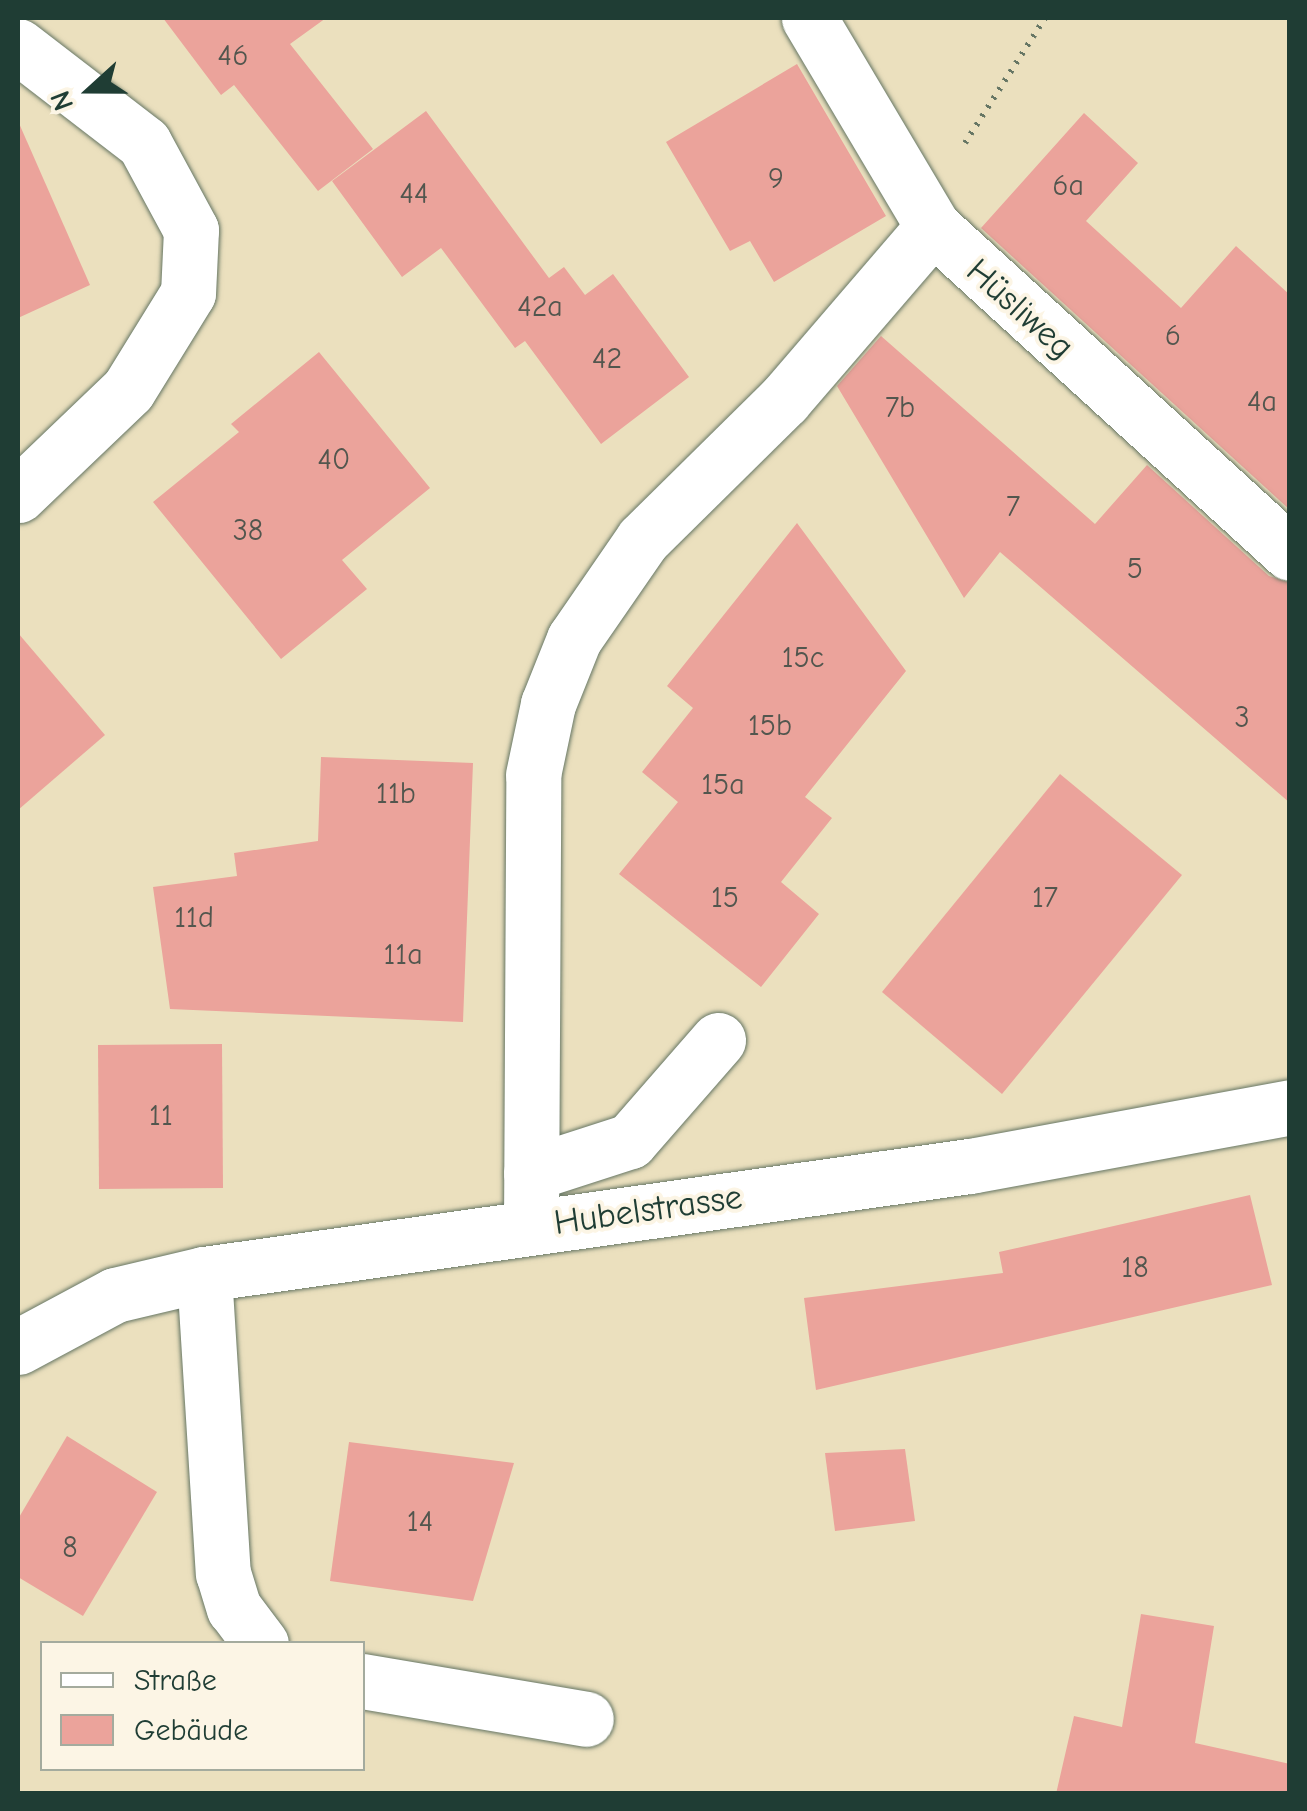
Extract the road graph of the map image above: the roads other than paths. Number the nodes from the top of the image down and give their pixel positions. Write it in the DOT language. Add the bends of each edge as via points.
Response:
graph roads {
  1 [pos="810,18"];
  2 [pos="18,46"];
  3 [pos="927,219"];
  4 [pos="18,495"];
  5 [pos="1290,553"];
  6 [pos="718,1040"];
  7 [pos="1290,1107"];
  8 [pos="530,1173"];
  9 [pos="531,1227"];
  10 [pos="204,1274"];
  11 [pos="115,1295"];
  12 [pos="18,1309"];
  13 [pos="18,1346"];
  14 [pos="259,1641"];
  15 [pos="365,1681"];
  16 [pos="586,1718"];
  1 -- 3 [label="street, Hüsliweg"];
  2 -- 4 [label="street" via="144,142 190,230 188,293 128,390"];
  3 -- 5 [label="street, Hüsliweg"];
  3 -- 8 [label="street" via="784,400 643,539 574,639 548,704 533,775"];
  6 -- 8 [label="street" via="630,1141"];
  7 -- 9 [label="street, Hubelstrasse" via="970,1166"];
  8 -- 9 [label="street"];
  9 -- 10 [label="street, Hubelstrasse"];
  10 -- 11 [label="street, Hubelstrasse"];
  10 -- 14 [label="street" via="223,1573 234,1608"];
  11 -- 12 [label="street"];
  11 -- 13 [label="street, Hubelstrasse"];
  15 -- 16 [label="street"];
}
